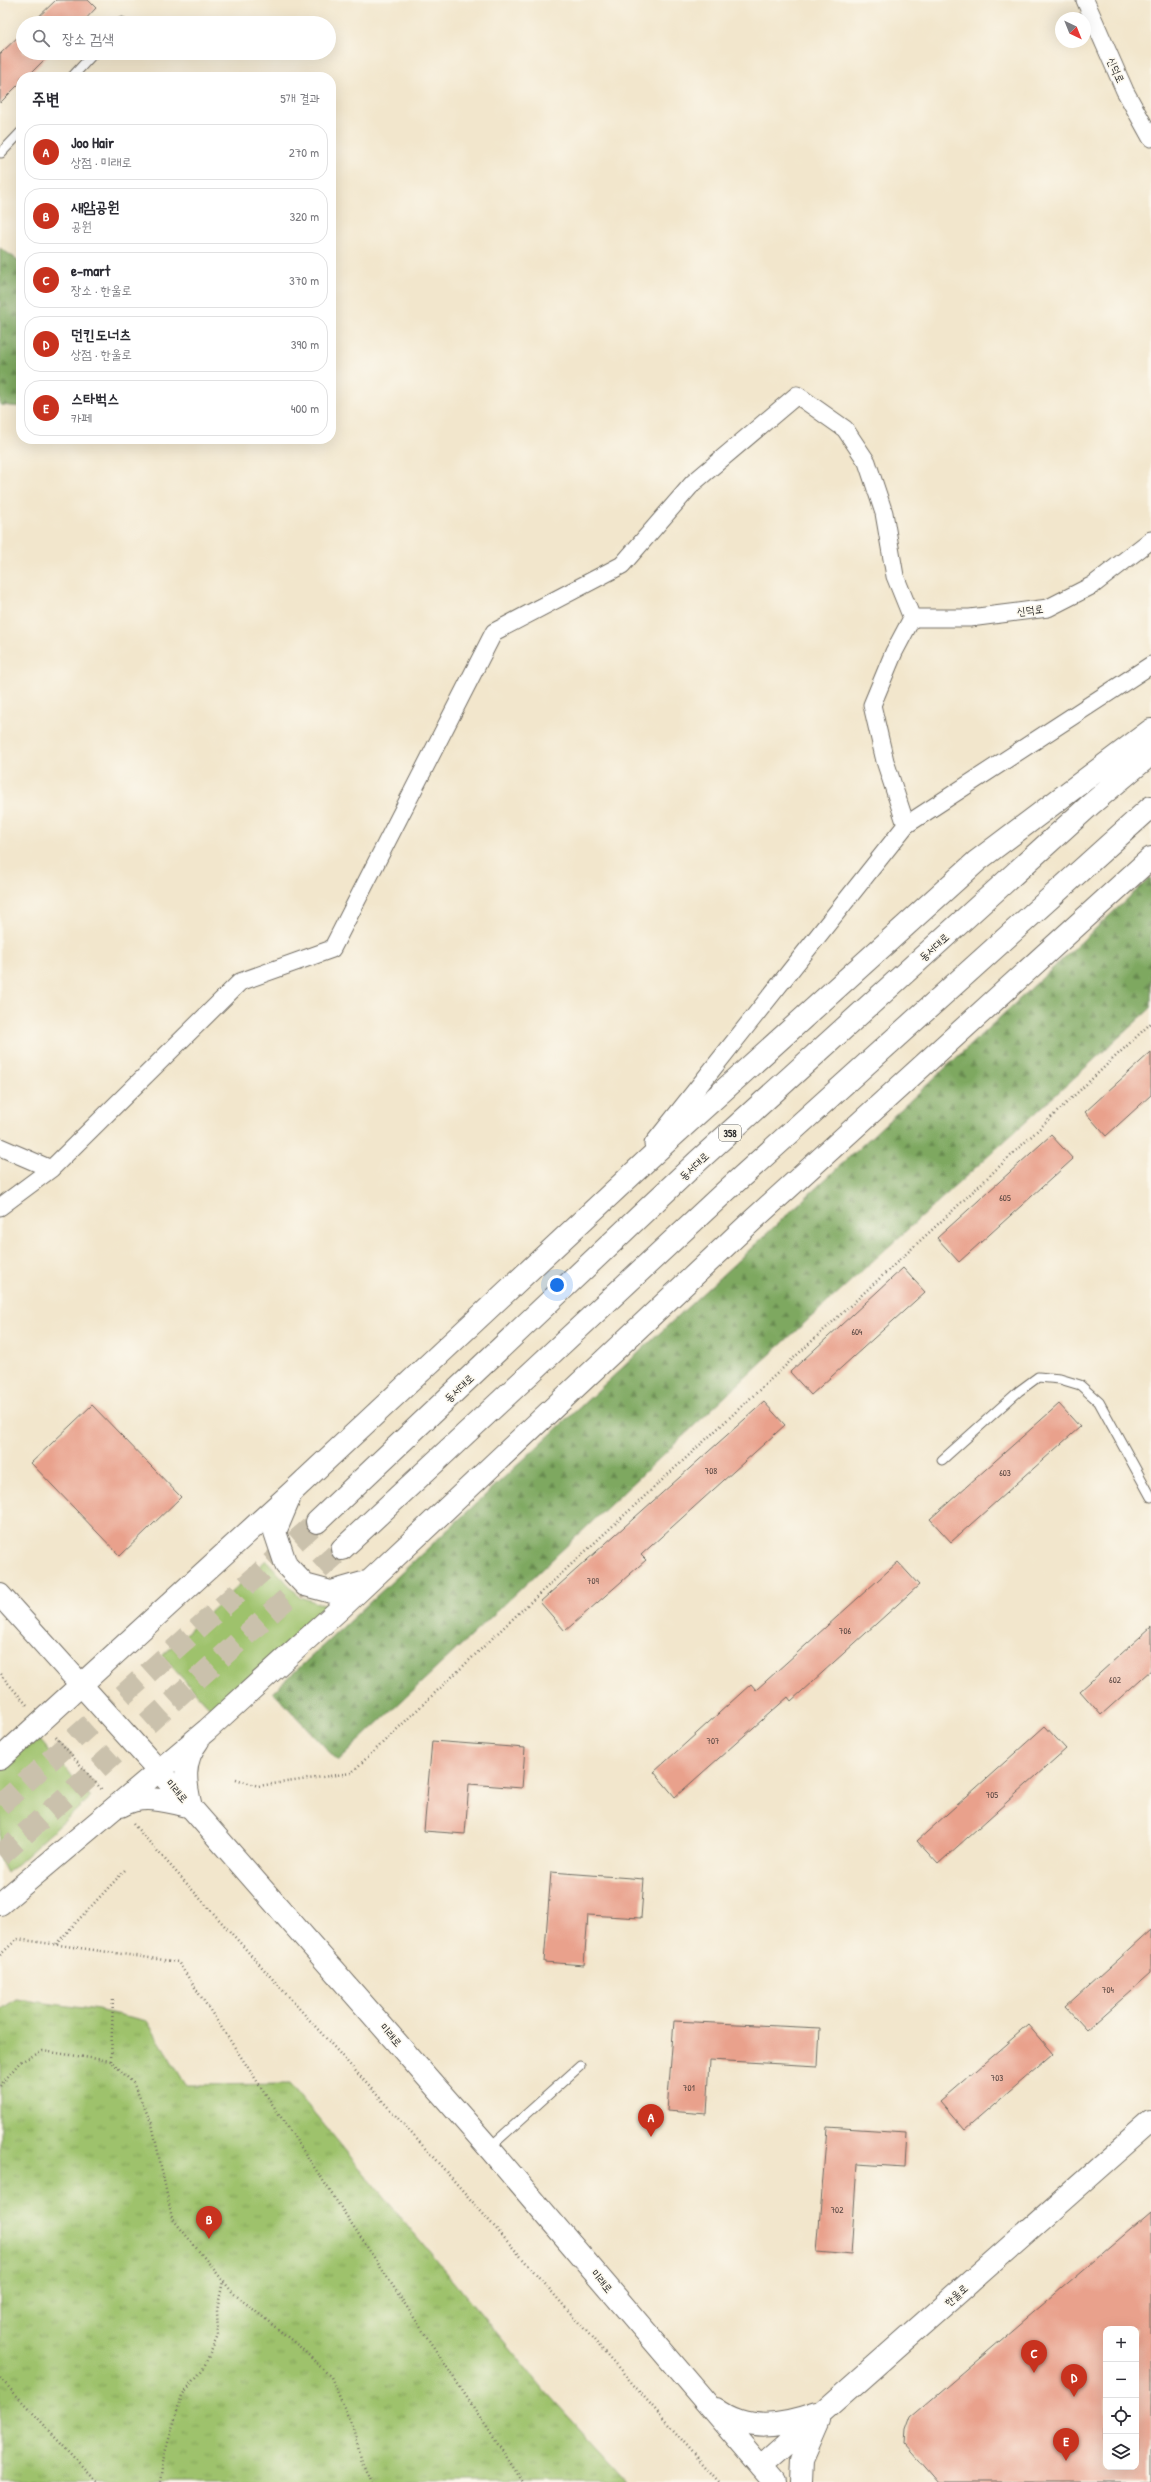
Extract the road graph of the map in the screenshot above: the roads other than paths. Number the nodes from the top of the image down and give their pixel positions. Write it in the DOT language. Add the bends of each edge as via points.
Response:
graph roads {
  1 [pos="1085,0"];
  2 [pos="88,60"];
  3 [pos="77,72"];
  4 [pos="16,137"];
  5 [pos="1151,138"];
  6 [pos="0,152"];
  7 [pos="1151,540"];
  8 [pos="912,618"];
  9 [pos="1151,666"];
  10 [pos="1151,730"];
  11 [pos="1151,754"];
  12 [pos="1151,807"];
  13 [pos="906,825"];
  14 [pos="1151,858"];
  15 [pos="0,1147"];
  16 [pos="50,1169"];
  17 [pos="623,1182"];
  18 [pos="0,1207"];
  19 [pos="942,1460"];
  20 [pos="292,1492"];
  21 [pos="1151,1497"];
  22 [pos="317,1522"];
  23 [pos="342,1550"];
  24 [pos="371,1580"];
  25 [pos="0,1594"];
  26 [pos="82,1686"];
  27 [pos="207,1730"];
  28 [pos="0,1759"];
  29 [pos="159,1771"];
  30 [pos="191,1807"];
  31 [pos="105,1816"];
  32 [pos="0,1904"];
  33 [pos="580,2066"];
  34 [pos="1151,2122"];
  35 [pos="489,2148"];
  36 [pos="702,2399"];
  37 [pos="823,2412"];
  38 [pos="767,2475"];
  39 [pos="801,2482"];
  1 -- 5 [label="street, 신덕로" via="1125,91"];
  2 -- 3 [label="lane"];
  4 -- 6 [label="lane"];
  7 -- 8 [label="street, 신덕로" via="1093,585 1048,608 970,618"];
  8 -- 13 [label="street" via="894,652 872,705 885,761"];
  8 -- 16 [label="street" via="895,576 884,513 867,462 845,429 797,395 693,483 622,565 494,632 332,949 240,982"];
  9 -- 13 [label="street"];
  10 -- 17 [label="main road" via="977,861"];
  11 -- 22 [label="main road, 동서대로 / 358" via="1090,805 698,1161"];
  12 -- 23 [label="main road" via="728,1189"];
  13 -- 17 [label="street"];
  14 -- 24 [label="main road" via="752,1220"];
  15 -- 16 [label="street"];
  16 -- 18 [label="street"];
  17 -- 20 [label="main road"];
  19 -- 21 [label="lane" via="1038,1377 1060,1379 1080,1385 1099,1402"];
  20 -- 24 [label="main road" via="275,1532 286,1565 305,1585 331,1592"];
  20 -- 26 [label="main road"];
  24 -- 27 [label="main road"];
  25 -- 26 [label="main road, 미래로"];
  26 -- 28 [label="main road"];
  26 -- 29 [label="main road, 미래로"];
  27 -- 29 [label="main road"];
  27 -- 30 [label="main road" via="192,1748 186,1764 186,1784"];
  29 -- 30 [label="main road, 미래로"];
  29 -- 31 [label="main road"];
  30 -- 31 [label="main road" via="166,1800 145,1799 125,1804"];
  30 -- 35 [label="main road, 미래로"];
  31 -- 32 [label="main road"];
  33 -- 35 [label="lane"];
  34 -- 37 [label="main road, 한울로"];
  35 -- 36 [label="main road, 미래로"];
  36 -- 37 [label="main road" via="724,2415 746,2424 773,2426"];
  36 -- 38 [label="main road, 미래로"];
  37 -- 38 [label="main road, 한울로"];
  37 -- 39 [label="main road" via="802,2460"];
}
